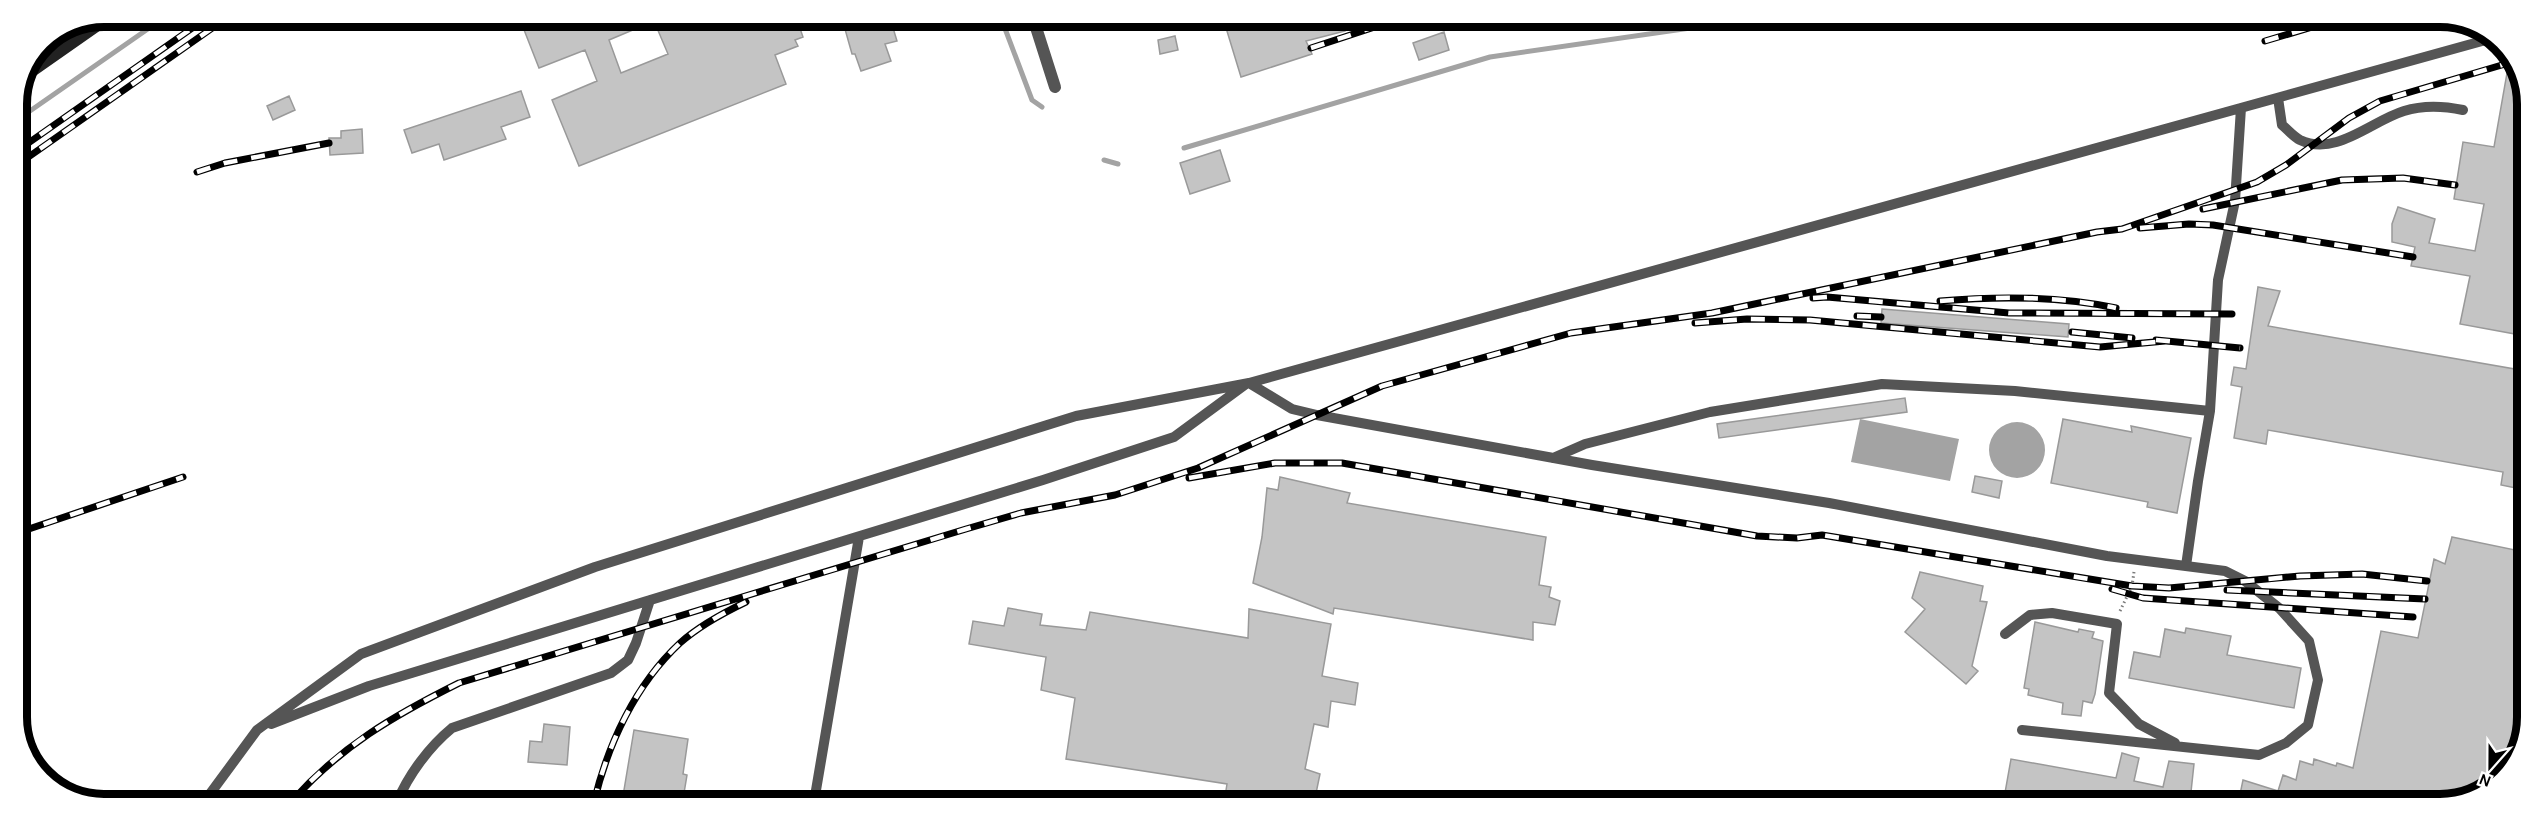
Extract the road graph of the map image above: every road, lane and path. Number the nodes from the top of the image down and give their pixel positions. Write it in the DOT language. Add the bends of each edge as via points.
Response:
graph roads {
  1 [pos="1036,27"];
  2 [pos="92,28"];
  3 [pos="2484,41"];
  4 [pos="36,68"];
  5 [pos="1055,87"];
  6 [pos="2278,98"];
  7 [pos="2241,108"];
  8 [pos="2463,110"];
  9 [pos="1249,382"];
  10 [pos="2210,411"];
  11 [pos="1553,458"];
  12 [pos="859,537"];
  13 [pos="2136,560"];
  14 [pos="2186,566"];
  15 [pos="650,600"];
  16 [pos="2117,624"];
  17 [pos="2005,634"];
  18 [pos="257,730"];
  19 [pos="2022,730"];
  20 [pos="2178,745"];
  21 [pos="210,794"];
  22 [pos="400,794"];
  23 [pos="815,794"];
  1 -- 5 [label="street"];
  2 -- 4 [label="street"];
  3 -- 6 [label="lane"];
  6 -- 7 [label="lane"];
  6 -- 8 [label="lane" via="2282,125 2299,140 2315,144 2342,141 2404,111 2443,106"];
  7 -- 9 [label="lane"];
  7 -- 10 [label="lane" via="2235,201 2218,280"];
  9 -- 11 [label="lane" via="1292,409"];
  9 -- 12 [label="lane" via="1174,437"];
  9 -- 18 [label="lane" via="1076,416 594,567 361,654"];
  10 -- 11 [label="lane" via="2015,391 1882,384 1710,412 1585,444"];
  10 -- 14 [label="lane"];
  11 -- 13 [label="lane" via="1829,503"];
  12 -- 15 [label="lane"];
  12 -- 23 [label="lane"];
  13 -- 14 [label="lane"];
  13 -- 16 [label="path" via="2132,586"];
  14 -- 20 [label="lane" via="2225,571 2245,581 2279,608 2309,641 2318,680 2308,725 2286,743 2259,755"];
  15 -- 18 [label="lane" via="369,686"];
  15 -- 22 [label="lane" via="628,660 611,673 452,728 436,742"];
  16 -- 17 [label="lane" via="2052,613 2030,615"];
  16 -- 20 [label="lane" via="2109,693 2139,724"];
  18 -- 21 [label="lane"];
  19 -- 20 [label="lane"];
}
